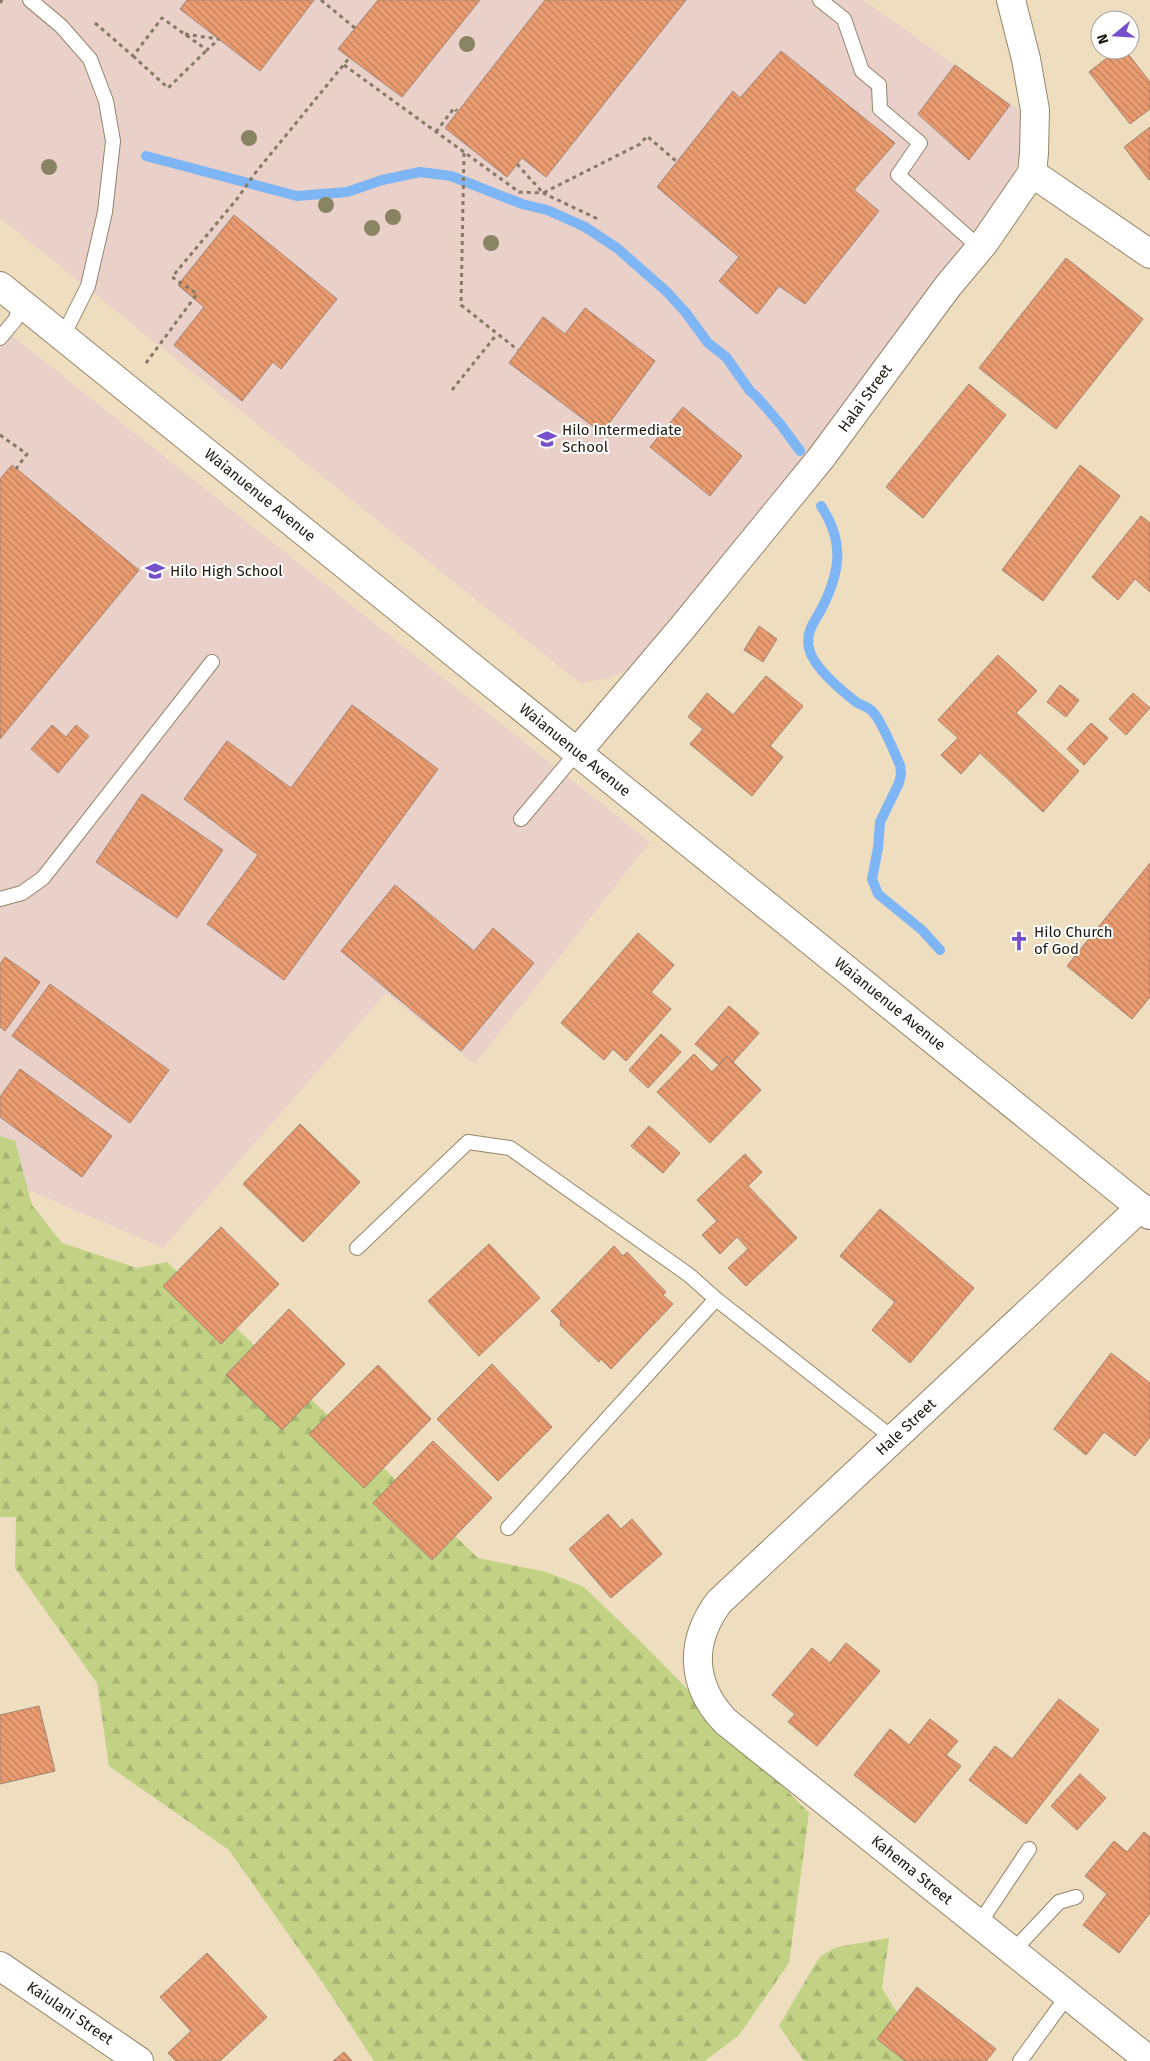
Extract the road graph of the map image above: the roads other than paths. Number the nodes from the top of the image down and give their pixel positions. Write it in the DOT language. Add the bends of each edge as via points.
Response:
graph roads {
  1 [pos="30,0"];
  2 [pos="820,0"];
  3 [pos="1011,0"];
  4 [pos="1032,173"];
  5 [pos="979,247"];
  6 [pos="1150,254"];
  7 [pos="0,286"];
  8 [pos="22,304"];
  9 [pos="63,336"];
  10 [pos="0,338"];
  11 [pos="212,662"];
  12 [pos="578,751"];
  13 [pos="521,819"];
  14 [pos="0,899"];
  15 [pos="1145,1211"];
  16 [pos="357,1248"];
  17 [pos="716,1299"];
  18 [pos="894,1439"];
  19 [pos="508,1528"];
  20 [pos="698,1663"];
  21 [pos="1029,1849"];
  22 [pos="1076,1897"];
  23 [pos="979,1924"];
  24 [pos="1013,1951"];
  25 [pos="0,1966"];
  26 [pos="1068,1995"];
  27 [pos="139,2061"];
  28 [pos="1020,2061"];
  29 [pos="1150,2061"];
  1 -- 9 [label="lane" via="61,26 90,59 106,102 113,141 105,212 88,286"];
  2 -- 5 [label="lane" via="844,19 862,72 879,85 880,110 920,143 898,175"];
  3 -- 4 [label="street" via="1035,110"];
  4 -- 5 [label="street, Halai Street"];
  4 -- 6 [label="street"];
  5 -- 12 [label="street, Halai Street" via="821,458"];
  7 -- 8 [label="street, Waianuenue Avenue"];
  8 -- 9 [label="street, Waianuenue Avenue"];
  8 -- 10 [label="lane" via="15,320"];
  9 -- 12 [label="street, Waianuenue Avenue"];
  11 -- 14 [label="lane" via="43,878 22,894"];
  12 -- 13 [label="lane"];
  12 -- 15 [label="street, Waianuenue Avenue"];
  15 -- 18 [label="street, Hale Street"];
  16 -- 17 [label="lane" via="468,1142 510,1148 689,1275"];
  17 -- 18 [label="lane"];
  17 -- 19 [label="lane"];
  18 -- 20 [label="street, Hale Street" via="719,1602 702,1630"];
  20 -- 23 [label="street, Kahema Street" via="706,1695 725,1721"];
  21 -- 23 [label="lane"];
  22 -- 24 [label="lane" via="1059,1902"];
  23 -- 24 [label="street, Kahema Street"];
  24 -- 26 [label="street, Kahema Street"];
  25 -- 27 [label="street, Kaiulani Street"];
  26 -- 28 [label="lane"];
  26 -- 29 [label="street, Kahema Street"];
}
